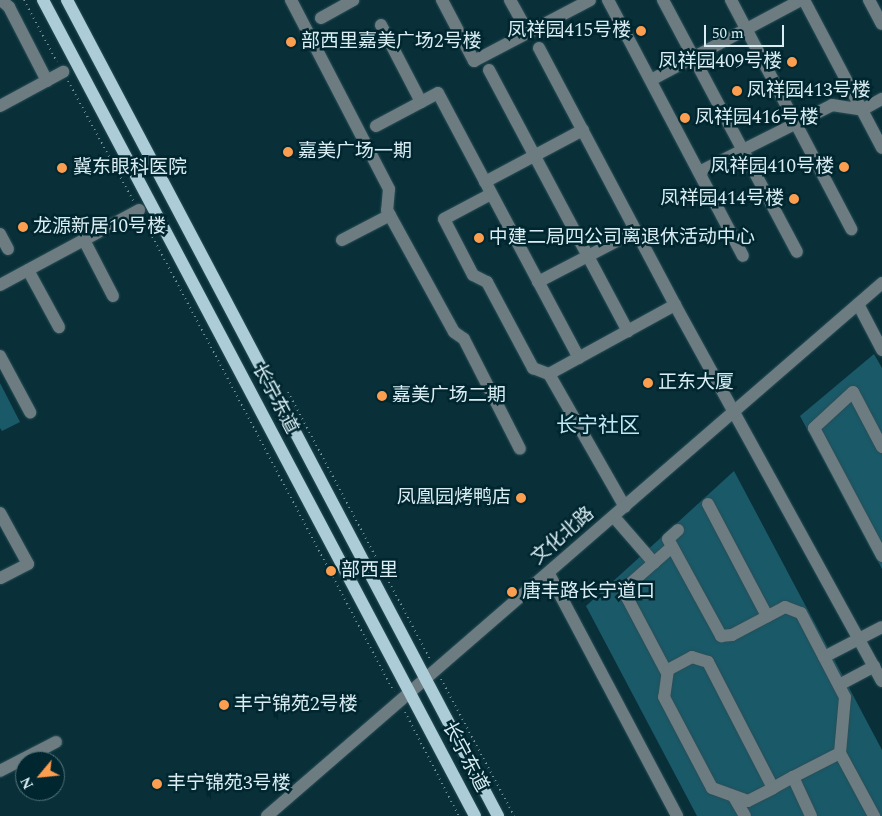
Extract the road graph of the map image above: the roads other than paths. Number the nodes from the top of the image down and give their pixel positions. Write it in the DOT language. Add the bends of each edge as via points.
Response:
graph roads {
  1 [pos="0,0"];
  2 [pos="43,0"];
  3 [pos="68,0"];
  4 [pos="291,0"];
  5 [pos="353,0"];
  6 [pos="442,0"];
  7 [pos="510,0"];
  8 [pos="608,0"];
  9 [pos="663,0"];
  10 [pos="730,0"];
  11 [pos="803,0"];
  12 [pos="870,0"];
  13 [pos="583,2"];
  14 [pos="321,18"];
  15 [pos="882,24"];
  16 [pos="381,25"];
  17 [pos="746,28"];
  18 [pos="528,33"];
  19 [pos="539,48"];
  20 [pos="694,58"];
  21 [pos="489,70"];
  22 [pos="63,72"];
  23 [pos="651,80"];
  24 [pos="47,81"];
  25 [pos="882,99"];
  26 [pos="421,102"];
  27 [pos="0,106"];
  28 [pos="862,110"];
  29 [pos="795,122"];
  30 [pos="376,126"];
  31 [pos="583,130"];
  32 [pos="882,148"];
  33 [pos="743,150"];
  34 [pos="534,155"];
  35 [pos="699,172"];
  36 [pos="485,182"];
  37 [pos="491,194"];
  38 [pos="139,210"];
  39 [pos="390,215"];
  40 [pos="851,228"];
  41 [pos="636,231"];
  42 [pos="0,234"];
  43 [pos="84,240"];
  44 [pos="342,240"];
  45 [pos="8,249"];
  46 [pos="797,252"];
  47 [pos="588,256"];
  48 [pos="743,256"];
  49 [pos="28,270"];
  50 [pos="538,282"];
  51 [pos="882,283"];
  52 [pos="0,285"];
  53 [pos="113,296"];
  54 [pos="858,304"];
  55 [pos="675,305"];
  56 [pos="59,327"];
  57 [pos="628,331"];
  58 [pos="882,350"];
  59 [pos="0,356"];
  60 [pos="579,358"];
  61 [pos="549,374"];
  62 [pos="30,412"];
  63 [pos="735,412"];
  64 [pos="882,447"];
  65 [pos="520,449"];
  66 [pos="708,504"];
  67 [pos="625,507"];
  68 [pos="0,513"];
  69 [pos="614,517"];
  70 [pos="678,530"];
  71 [pos="672,547"];
  72 [pos="882,556"];
  73 [pos="654,563"];
  74 [pos="548,574"];
  75 [pos="0,578"];
  76 [pos="767,616"];
  77 [pos="882,627"];
  78 [pos="859,639"];
  79 [pos="824,657"];
  80 [pos="874,666"];
  81 [pos="667,673"];
  82 [pos="426,681"];
  83 [pos="882,681"];
  84 [pos="839,685"];
  85 [pos="410,694"];
  86 [pos="56,742"];
  87 [pos="840,753"];
  88 [pos="0,771"];
  89 [pos="794,777"];
  90 [pos="773,788"];
  91 [pos="734,797"];
  92 [pos="267,816"];
  93 [pos="475,816"];
  94 [pos="498,816"];
  95 [pos="677,816"];
  96 [pos="744,816"];
  97 [pos="812,816"];
  98 [pos="874,816"];
  1 -- 24 [label="street" via="9,7"];
  2 -- 85 [label="main road, 长宁东道"];
  3 -- 82 [label="main road, 长宁东道"];
  4 -- 39 [label="street" via="389,189"];
  5 -- 14 [label="street"];
  6 -- 18 [label="street" via="474,61"];
  7 -- 18 [label="street"];
  8 -- 23 [label="street"];
  9 -- 20 [label="street"];
  10 -- 17 [label="street"];
  11 -- 17 [label="street"];
  11 -- 28 [label="street"];
  12 -- 15 [label="street"];
  13 -- 18 [label="street"];
  16 -- 26 [label="street"];
  17 -- 20 [label="street"];
  17 -- 29 [label="street"];
  19 -- 31 [label="street"];
  20 -- 23 [label="street"];
  20 -- 33 [label="street"];
  21 -- 34 [label="street"];
  22 -- 24 [label="street"];
  23 -- 35 [label="street"];
  24 -- 27 [label="street"];
  25 -- 28 [label="street"];
  26 -- 30 [label="street"];
  26 -- 36 [label="street" via="438,93"];
  28 -- 29 [label="street" via="832,105"];
  28 -- 32 [label="street"];
  29 -- 33 [label="street"];
  29 -- 40 [label="street"];
  31 -- 34 [label="street"];
  31 -- 41 [label="street"];
  33 -- 35 [label="street"];
  33 -- 46 [label="street"];
  34 -- 36 [label="street"];
  34 -- 47 [label="street"];
  35 -- 48 [label="street"];
  36 -- 37 [label="street"];
  37 -- 50 [label="street"];
  37 -- 61 [label="street" via="444,219 474,275 487,282 533,368"];
  38 -- 43 [label="street"];
  39 -- 44 [label="street"];
  39 -- 65 [label="street" via="454,332 464,339"];
  41 -- 47 [label="street"];
  41 -- 55 [label="street"];
  42 -- 45 [label="street"];
  43 -- 49 [label="street"];
  43 -- 53 [label="street"];
  47 -- 50 [label="street"];
  47 -- 57 [label="street"];
  49 -- 52 [label="street"];
  49 -- 56 [label="street"];
  50 -- 60 [label="street"];
  51 -- 54 [label="street, 文化北路"];
  54 -- 58 [label="street"];
  54 -- 63 [label="street, 文化北路"];
  55 -- 57 [label="street"];
  55 -- 63 [label="street"];
  57 -- 60 [label="street"];
  59 -- 62 [label="street"];
  60 -- 61 [label="street"];
  61 -- 67 [label="street"];
  63 -- 67 [label="street, 文化北路"];
  63 -- 78 [label="street"];
  64 -- 72 [label="street" via="853,392 814,428"];
  66 -- 76 [label="street"];
  67 -- 69 [label="street, 文化北路"];
  68 -- 75 [label="street" via="28,564"];
  69 -- 73 [label="street"];
  69 -- 74 [label="street, 文化北路"];
  70 -- 71 [label="street" via="668,539"];
  71 -- 73 [label="street"];
  71 -- 76 [label="street" via="721,636 732,636"];
  73 -- 81 [label="street" via="623,590"];
  74 -- 82 [label="street, 文化北路"];
  74 -- 95 [label="street"];
  76 -- 79 [label="street" via="785,607 796,609"];
  77 -- 78 [label="street"];
  78 -- 79 [label="street"];
  78 -- 80 [label="street"];
  79 -- 84 [label="street"];
  80 -- 83 [label="street"];
  80 -- 84 [label="street"];
  81 -- 90 [label="street" via="692,657 708,662"];
  81 -- 91 [label="street" via="664,697 712,788"];
  82 -- 85 [label="street, 文化北路"];
  82 -- 94 [label="main road, 长宁东道"];
  84 -- 87 [label="street" via="846,704"];
  85 -- 92 [label="street, 文化北路"];
  85 -- 93 [label="main road, 长宁东道"];
  86 -- 88 [label="street"];
  87 -- 89 [label="street"];
  87 -- 98 [label="street"];
  89 -- 90 [label="street"];
  89 -- 97 [label="street"];
  90 -- 91 [label="street" via="748,801"];
  91 -- 96 [label="street"];
}
